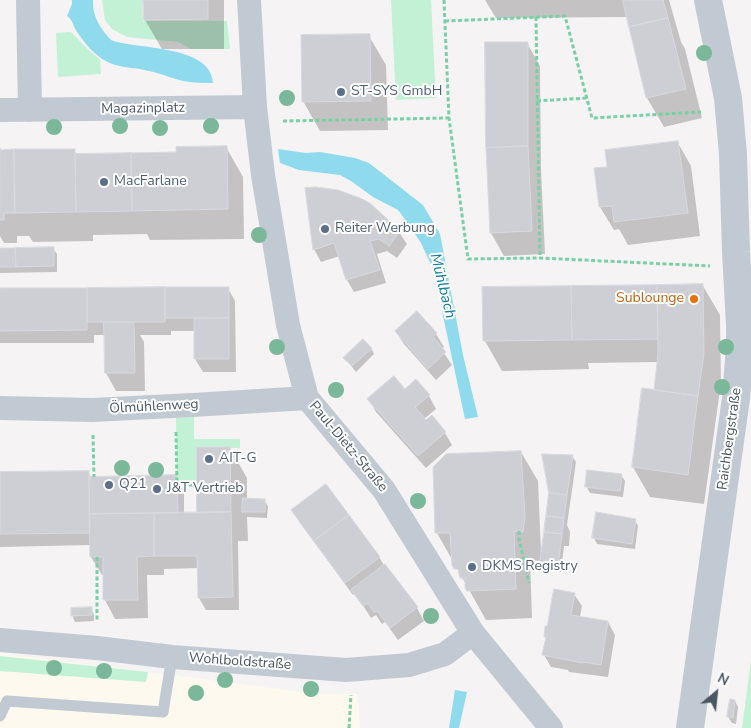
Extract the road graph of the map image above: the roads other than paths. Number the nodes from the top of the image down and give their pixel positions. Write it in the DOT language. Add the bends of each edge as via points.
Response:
graph roads {
  1 [pos="28,0"];
  2 [pos="249,0"];
  3 [pos="708,0"];
  4 [pos="0,110"];
  5 [pos="30,110"];
  6 [pos="256,114"];
  7 [pos="745,305"];
  8 [pos="307,398"];
  9 [pos="0,408"];
  10 [pos="473,633"];
  11 [pos="0,640"];
  12 [pos="172,657"];
  13 [pos="0,716"];
  14 [pos="551,728"];
  15 [pos="690,728"];
  1 -- 5 [label="street"];
  2 -- 6 [label="street, Paul-Dietz-Straße"];
  3 -- 7 [label="street, Raichbergstraße" via="729,110 735,176 737,267"];
  4 -- 5 [label="street, Magazinplatz"];
  5 -- 6 [label="street, Magazinplatz"];
  6 -- 8 [label="street, Paul-Dietz-Straße" via="288,325"];
  7 -- 15 [label="street, Raichbergstraße" via="736,398"];
  8 -- 9 [label="street, Ölmühlenweg" via="92,410"];
  8 -- 10 [label="street, Paul-Dietz-Straße" via="384,490"];
  10 -- 12 [label="street, Wohlboldstraße" via="445,654 409,666 346,670"];
  10 -- 14 [label="street, Paul-Dietz-Straße"];
  11 -- 12 [label="street, Wohlboldstraße"];
  12 -- 13 [label="lane" via="163,712 7,700"];
}
